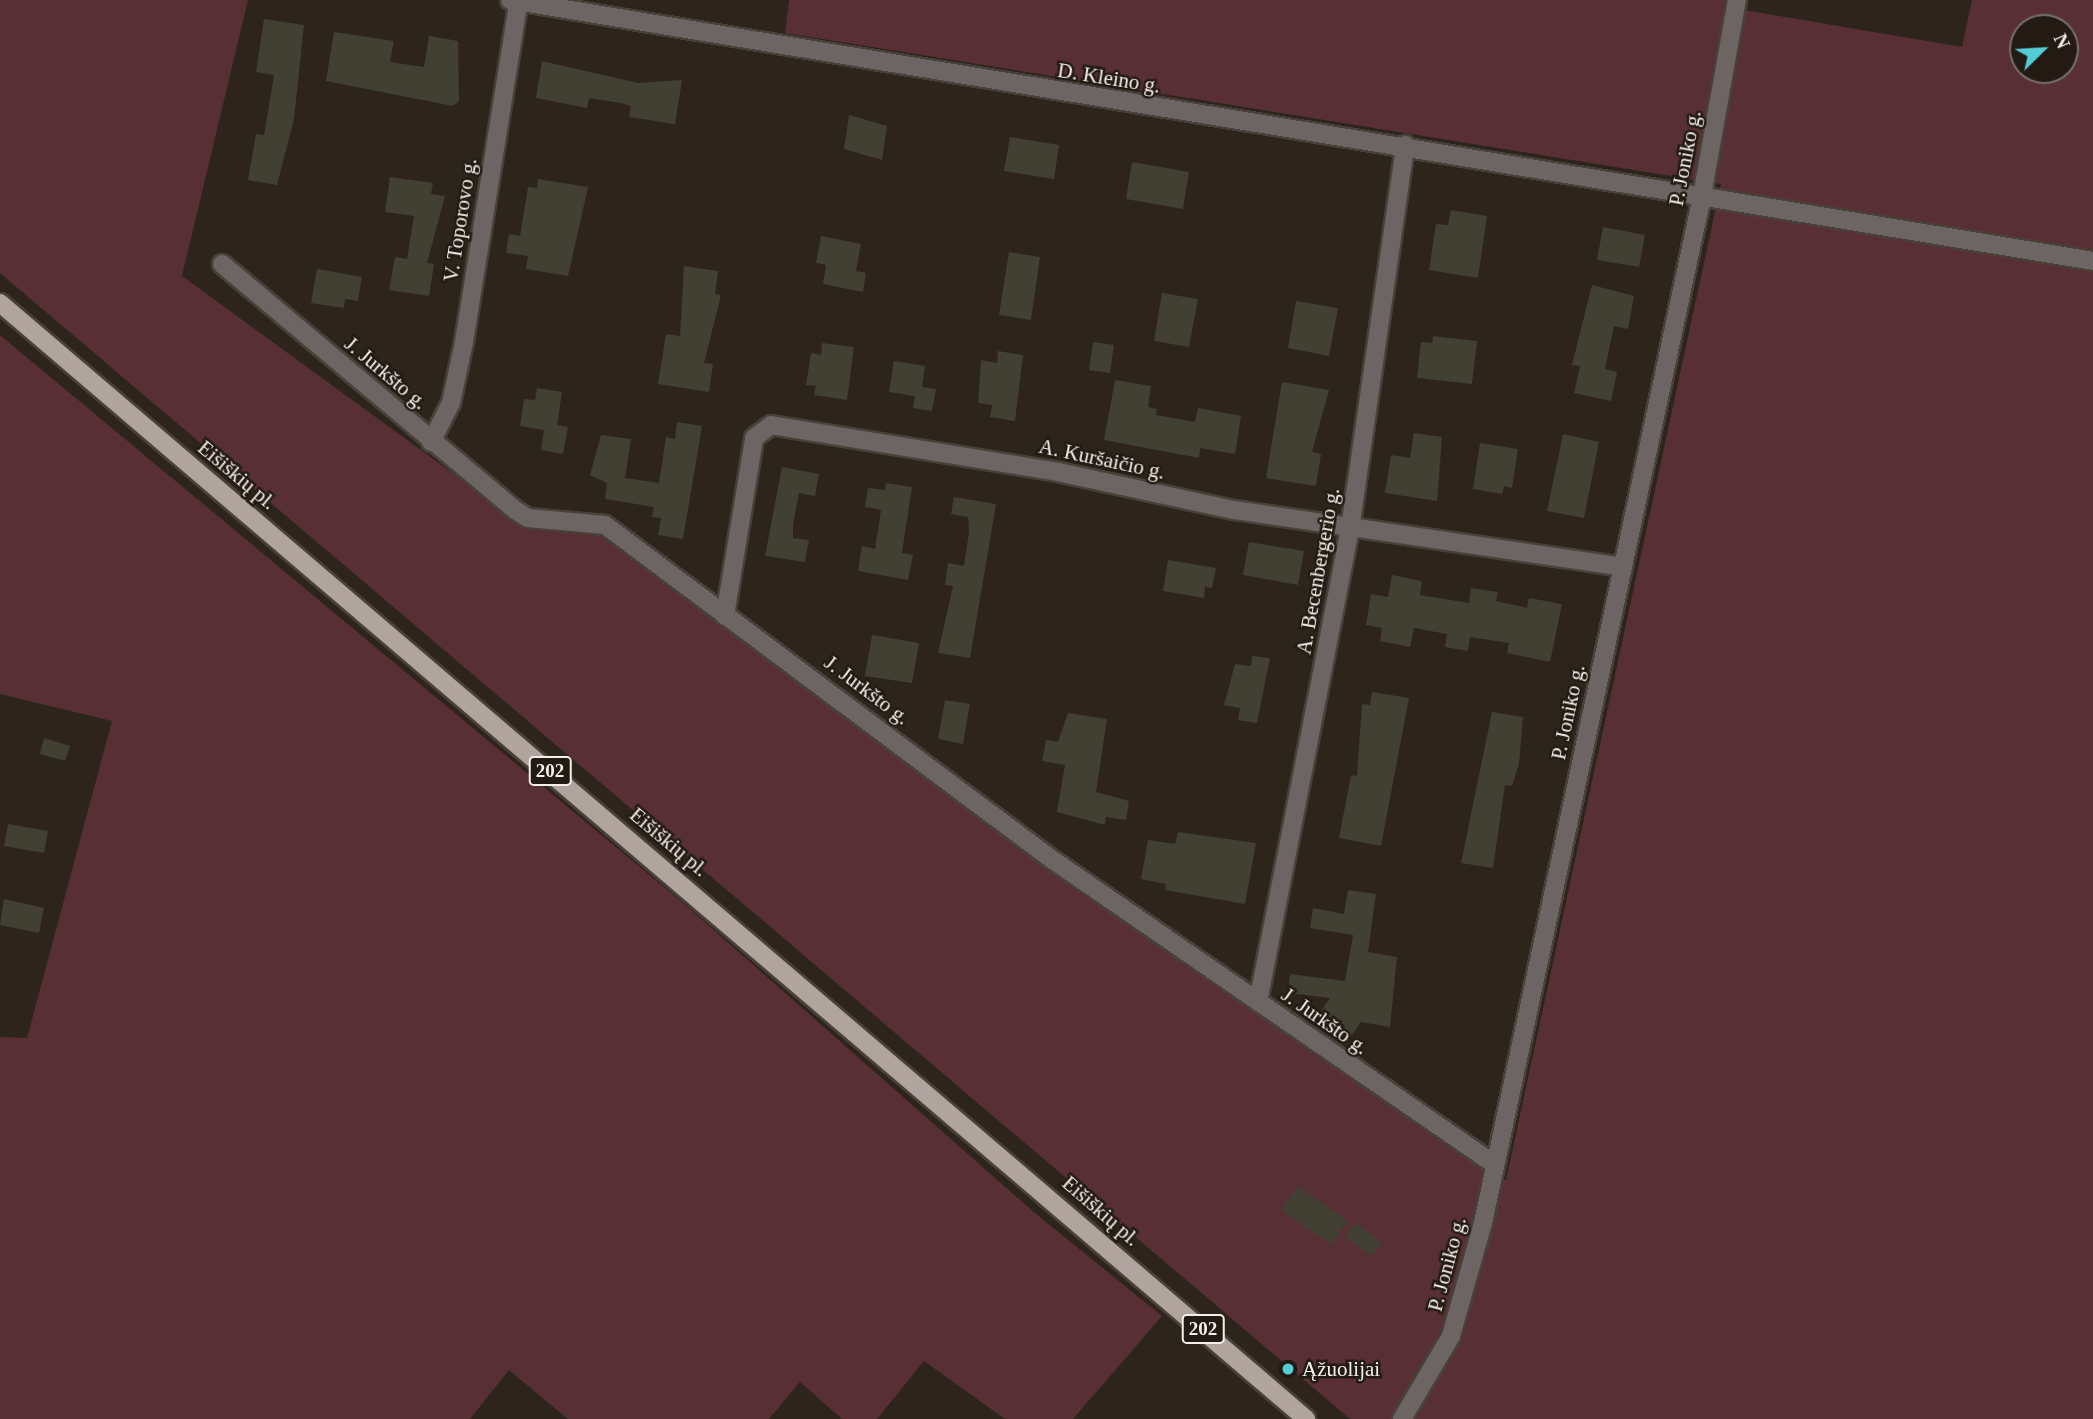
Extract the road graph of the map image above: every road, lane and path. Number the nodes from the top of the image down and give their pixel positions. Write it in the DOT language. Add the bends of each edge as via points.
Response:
graph roads {
  1 [pos="1737,0"];
  2 [pos="516,1"];
  3 [pos="1405,145"];
  4 [pos="1702,196"];
  5 [pos="2093,261"];
  6 [pos="222,264"];
  7 [pos="0,303"];
  8 [pos="431,442"];
  9 [pos="1350,528"];
  10 [pos="1623,567"];
  11 [pos="725,616"];
  12 [pos="1258,1002"];
  13 [pos="1492,1162"];
  14 [pos="1306,1419"];
  15 [pos="1402,1419"];
  1 -- 4 [label="street, P. Joniko g."];
  2 -- 3 [label="street, D. Kleino g."];
  2 -- 8 [label="street, V. Toporovo g." via="464,342 451,403"];
  3 -- 4 [label="street, D. Kleino g."];
  3 -- 9 [label="street, A. Becenbergerio g."];
  4 -- 5 [label="street, D. Kleino g."];
  4 -- 10 [label="street, P. Joniko g."];
  6 -- 8 [label="street, J. Jurkšto g."];
  7 -- 14 [label="main road, Eišiškių pl. / 202"];
  8 -- 11 [label="street, J. Jurkšto g." via="528,518 605,525"];
  9 -- 10 [label="street, A. Kuršaičio g."];
  9 -- 11 [label="street, A. Kuršaičio g." via="771,425 754,438"];
  9 -- 12 [label="street, A. Becenbergerio g."];
  10 -- 13 [label="street, P. Joniko g."];
  11 -- 12 [label="street, J. Jurkšto g." via="1050,858"];
  12 -- 13 [label="street, J. Jurkšto g."];
  13 -- 15 [label="street, P. Joniko g." via="1483,1223 1451,1336"];
}
